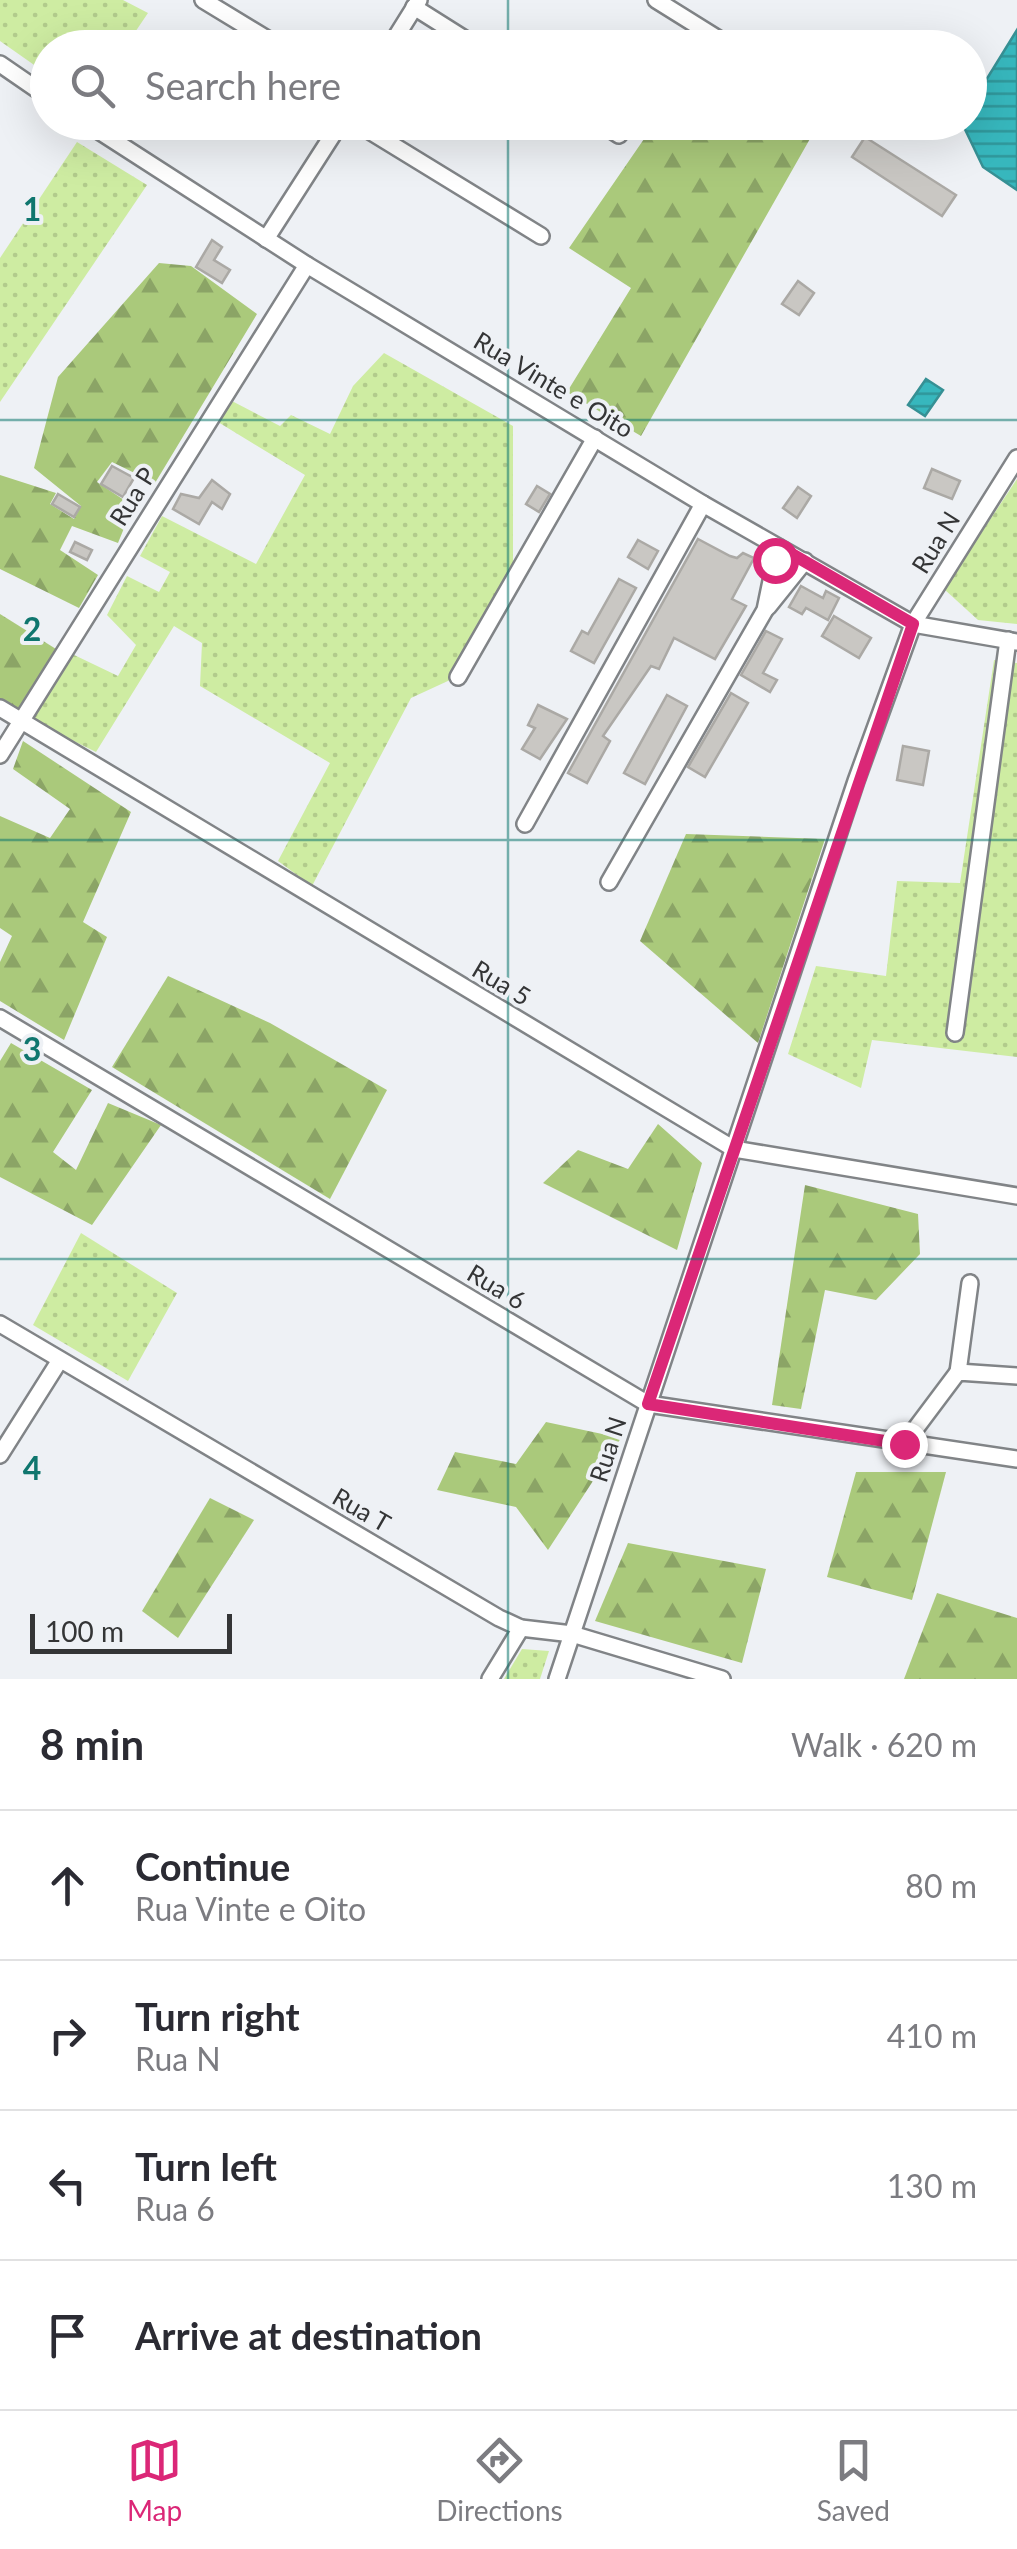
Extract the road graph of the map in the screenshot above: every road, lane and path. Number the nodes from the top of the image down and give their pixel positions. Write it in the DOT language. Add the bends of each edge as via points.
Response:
graph roads {
  1 [pos="202,0"];
  2 [pos="656,0"];
  3 [pos="417,4"];
  4 [pos="252,30"];
  5 [pos="400,30"];
  6 [pos="454,30"];
  7 [pos="704,30"];
  8 [pos="0,64"];
  9 [pos="30,85"];
  10 [pos="113,140"];
  11 [pos="329,140"];
  12 [pos="384,140"];
  13 [pos="541,236"];
  14 [pos="266,239"];
  15 [pos="307,264"];
  16 [pos="595,438"];
  17 [pos="1017,458"];
  18 [pos="704,504"];
  19 [pos="778,546"];
  20 [pos="805,561"];
  21 [pos="765,610"];
  22 [pos="913,624"];
  23 [pos="1012,641"];
  24 [pos="458,677"];
  25 [pos="0,708"];
  26 [pos="20,721"];
  27 [pos="0,755"];
  28 [pos="525,824"];
  29 [pos="609,882"];
  30 [pos="0,1018"];
  31 [pos="954,1033"];
  32 [pos="734,1149"];
  33 [pos="1017,1196"];
  34 [pos="970,1283"];
  35 [pos="0,1324"];
  36 [pos="60,1360"];
  37 [pos="958,1372"];
  38 [pos="1017,1376"];
  39 [pos="648,1404"];
  40 [pos="904,1444"];
  41 [pos="0,1455"];
  42 [pos="1017,1459"];
  43 [pos="522,1628"];
  44 [pos="572,1634"];
  45 [pos="490,1679"];
  46 [pos="557,1679"];
  47 [pos="722,1679"];
  1 -- 4 [label="street"];
  2 -- 7 [label="street"];
  3 -- 5 [label="street"];
  3 -- 6 [label="street"];
  8 -- 9 [label="street"];
  10 -- 14 [label="street, Rua Vinte e Oito"];
  11 -- 14 [label="street"];
  12 -- 13 [label="street"];
  14 -- 15 [label="street, Rua Vinte e Oito"];
  15 -- 16 [label="street, Rua Vinte e Oito"];
  15 -- 26 [label="street, Rua P"];
  16 -- 18 [label="street, Rua Vinte e Oito"];
  16 -- 24 [label="street"];
  17 -- 22 [label="street, Rua N"];
  18 -- 19 [label="street, Rua Vinte e Oito"];
  18 -- 28 [label="street"];
  19 -- 20 [label="street, Rua Vinte e Oito"];
  19 -- 21 [label="street"];
  20 -- 21 [label="street"];
  20 -- 22 [label="street, Rua Vinte e Oito"];
  21 -- 29 [label="street"];
  22 -- 23 [label="street, Rua Vinte e Oito"];
  22 -- 32 [label="street, Rua N"];
  23 -- 31 [label="street"];
  25 -- 26 [label="street, Rua 5"];
  26 -- 27 [label="street, Rua P"];
  26 -- 32 [label="street, Rua 5"];
  30 -- 39 [label="street, Rua 6"];
  32 -- 33 [label="street, Rua 5"];
  32 -- 39 [label="street, Rua N"];
  34 -- 37 [label="street"];
  35 -- 36 [label="street, Rua T"];
  36 -- 41 [label="street"];
  36 -- 43 [label="street, Rua T"];
  37 -- 38 [label="street"];
  37 -- 40 [label="street"];
  39 -- 40 [label="street, Rua 6"];
  39 -- 44 [label="street, Rua N"];
  40 -- 42 [label="street, Rua 6"];
  43 -- 44 [label="street, Rua T"];
  43 -- 45 [label="street"];
  44 -- 46 [label="street, Rua N"];
  44 -- 47 [label="street, Rua T"];
}
